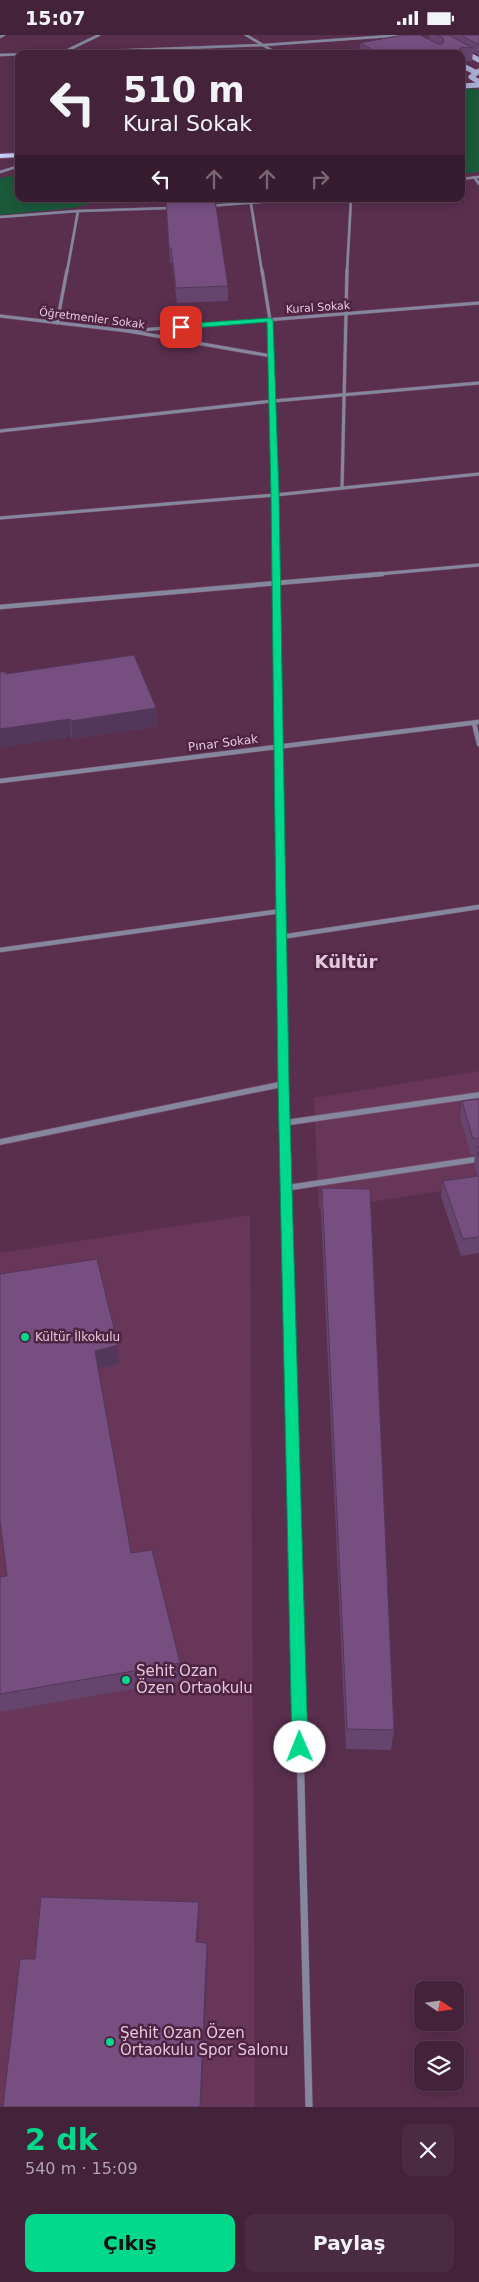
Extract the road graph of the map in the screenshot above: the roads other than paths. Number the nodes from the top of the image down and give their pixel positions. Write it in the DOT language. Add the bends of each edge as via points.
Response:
graph roads {
  1 [pos="4,35"];
  2 [pos="99,35"];
  3 [pos="246,35"];
  4 [pos="403,35"];
  5 [pos="0,37"];
  6 [pos="411,39"];
  7 [pos="264,45"];
  8 [pos="456,47"];
  9 [pos="145,49"];
  10 [pos="67,50"];
  11 [pos="105,50"];
  12 [pos="272,50"];
  13 [pos="462,50"];
  14 [pos="465,52"];
  15 [pos="15,54"];
  16 [pos="0,55"];
  17 [pos="479,59"];
  18 [pos="473,74"];
  19 [pos="479,84"];
  20 [pos="465,86"];
  21 [pos="0,155"];
  22 [pos="15,155"];
  23 [pos="15,167"];
  24 [pos="0,172"];
  25 [pos="474,177"];
  26 [pos="479,177"];
  27 [pos="465,178"];
  28 [pos="479,184"];
  29 [pos="268,202"];
  30 [pos="351,202"];
  31 [pos="250,204"];
  32 [pos="203,206"];
  33 [pos="174,207"];
  34 [pos="78,211"];
  35 [pos="0,217"];
  36 [pos="479,303"];
  37 [pos="345,314"];
  38 [pos="0,316"];
  39 [pos="270,320"];
  40 [pos="57,323"];
  41 [pos="128,331"];
  42 [pos="271,356"];
  43 [pos="479,383"];
  44 [pos="344,395"];
  45 [pos="273,401"];
  46 [pos="0,431"];
  47 [pos="479,474"];
  48 [pos="342,488"];
  49 [pos="275,495"];
  50 [pos="0,518"];
  51 [pos="479,565"];
  52 [pos="276,584"];
  53 [pos="0,607"];
  54 [pos="476,723"];
  55 [pos="479,744"];
  56 [pos="279,745"];
  57 [pos="0,781"];
  58 [pos="479,907"];
  59 [pos="281,911"];
  60 [pos="282,937"];
  61 [pos="0,951"];
  62 [pos="283,1084"];
  63 [pos="479,1095"];
  64 [pos="284,1123"];
  65 [pos="0,1142"];
  66 [pos="479,1159"];
  67 [pos="286,1188"];
  68 [pos="309,2107"];
  1 -- 5 [label="street"];
  2 -- 10 [label="street"];
  3 -- 7 [label="street"];
  4 -- 6 [label="main road"];
  4 -- 7 [label="street"];
  7 -- 9 [label="street"];
  7 -- 12 [label="street"];
  8 -- 13 [label="main road"];
  9 -- 11 [label="street"];
  14 -- 17 [label="main road"];
  15 -- 16 [label="street"];
  18 -- 19 [label="main road"];
  19 -- 20 [label="main road"];
  21 -- 22 [label="main road"];
  23 -- 24 [label="street"];
  25 -- 26 [label="street"];
  25 -- 27 [label="street"];
  25 -- 28 [label="street"];
  29 -- 31 [label="street"];
  30 -- 37 [label="street"];
  31 -- 32 [label="street"];
  31 -- 39 [label="street"];
  33 -- 34 [label="street"];
  34 -- 35 [label="street"];
  34 -- 40 [label="street"];
  36 -- 37 [label="street, Kural Sokak"];
  37 -- 39 [label="street, Kural Sokak"];
  37 -- 44 [label="street"];
  38 -- 40 [label="street, Öğretmenler Sokak"];
  39 -- 41 [label="street, Kural Sokak"];
  39 -- 42 [label="street"];
  40 -- 41 [label="street, Öğretmenler Sokak"];
  41 -- 42 [label="street, Öğretmenler Sokak"];
  42 -- 45 [label="street"];
  43 -- 44 [label="street"];
  44 -- 45 [label="street"];
  44 -- 48 [label="street"];
  45 -- 46 [label="street"];
  45 -- 49 [label="street"];
  47 -- 48 [label="street"];
  48 -- 49 [label="street"];
  49 -- 50 [label="street"];
  49 -- 52 [label="street"];
  51 -- 52 [label="street"];
  52 -- 53 [label="street"];
  52 -- 56 [label="street"];
  54 -- 55 [label="street"];
  54 -- 56 [label="street, Pınar Sokak"];
  56 -- 57 [label="street, Pınar Sokak"];
  56 -- 59 [label="street"];
  58 -- 60 [label="street"];
  59 -- 60 [label="street"];
  59 -- 61 [label="street"];
  60 -- 62 [label="street"];
  62 -- 64 [label="street"];
  62 -- 65 [label="street"];
  63 -- 64 [label="street"];
  64 -- 67 [label="street"];
  66 -- 67 [label="street"];
  67 -- 68 [label="street"];
}
